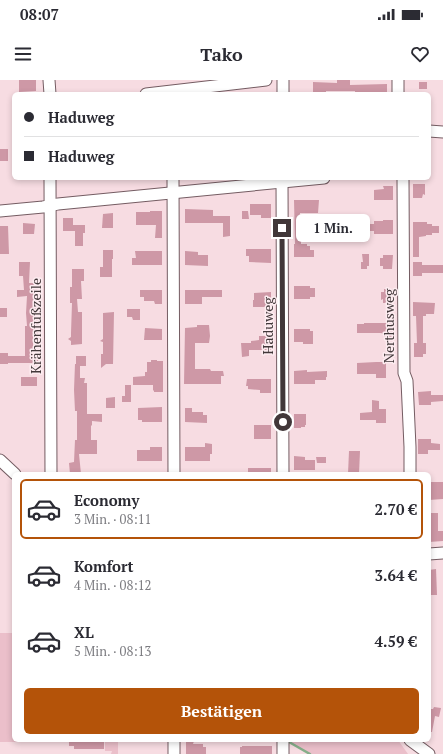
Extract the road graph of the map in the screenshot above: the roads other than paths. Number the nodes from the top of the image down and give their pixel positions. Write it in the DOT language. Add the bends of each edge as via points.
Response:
graph roads {
  1 [pos="50,80"];
  2 [pos="266,80"];
  3 [pos="283,80"];
  4 [pos="398,80"];
  5 [pos="50,92"];
  6 [pos="173,92"];
  7 [pos="283,92"];
  8 [pos="398,92"];
  9 [pos="431,131"];
  10 [pos="443,132"];
  11 [pos="50,180"];
  12 [pos="174,180"];
  13 [pos="282,180"];
  14 [pos="403,180"];
  15 [pos="174,192"];
  16 [pos="50,205"];
  17 [pos="0,211"];
  18 [pos="0,460"];
  19 [pos="13,472"];
  20 [pos="51,472"];
  21 [pos="174,472"];
  22 [pos="283,472"];
  23 [pos="410,472"];
  24 [pos="443,553"];
  25 [pos="431,554"];
  26 [pos="174,742"];
  27 [pos="283,742"];
  28 [pos="411,742"];
  29 [pos="412,742"];
  30 [pos="174,754"];
  31 [pos="283,754"];
  32 [pos="412,754"];
  33 [pos="425,754"];
  1 -- 5 [label="street"];
  2 -- 6 [label="street"];
  3 -- 7 [label="street"];
  4 -- 8 [label="street"];
  9 -- 10 [label="street"];
  11 -- 16 [label="street, Krähenfußzeile"];
  12 -- 15 [label="street"];
  13 -- 15 [label="street"];
  13 -- 22 [label="street, Haduweg"];
  14 -- 23 [label="street, Nerthusweg" via="404,373 407,381"];
  15 -- 16 [label="street"];
  15 -- 21 [label="street"];
  16 -- 17 [label="street"];
  16 -- 20 [label="street, Krähenfußzeile"];
  18 -- 19 [label="street"];
  24 -- 25 [label="street"];
  26 -- 30 [label="street"];
  27 -- 31 [label="street"];
  28 -- 32 [label="street"];
  29 -- 33 [label="street"];
}
